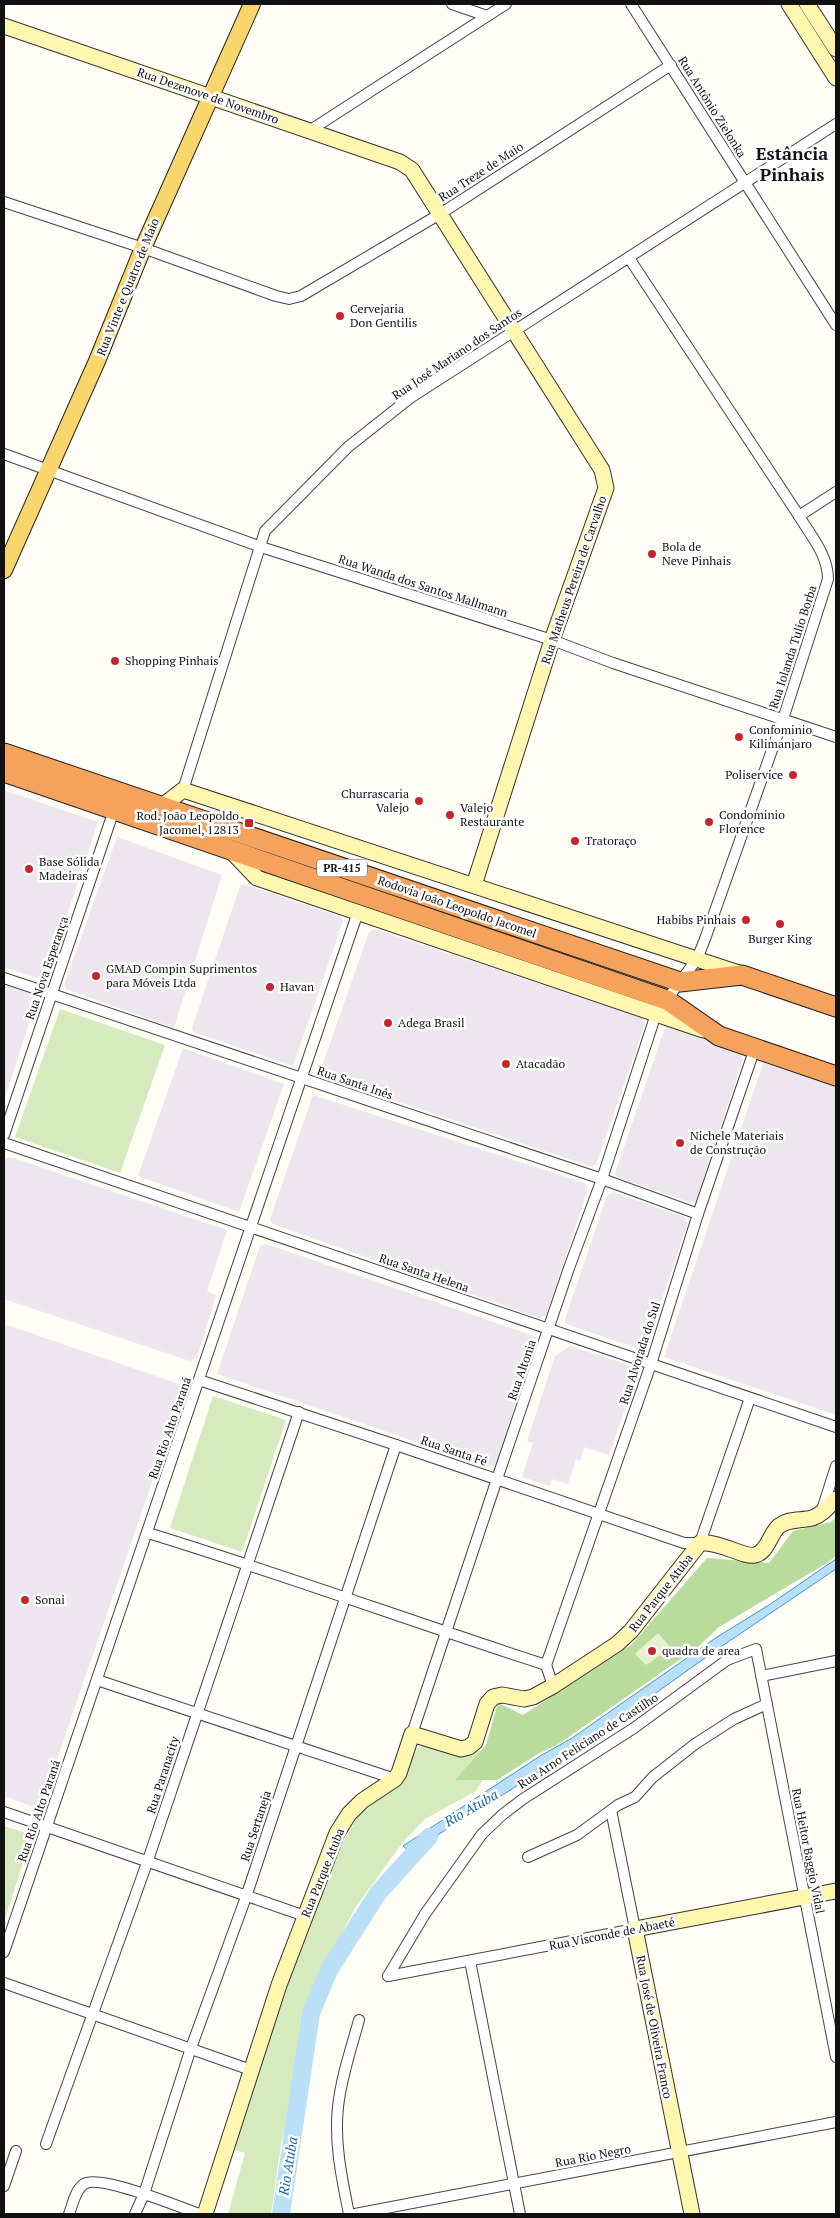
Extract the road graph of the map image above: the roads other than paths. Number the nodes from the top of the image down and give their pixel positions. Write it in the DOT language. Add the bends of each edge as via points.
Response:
graph roads {
  1 [pos="252,4"];
  2 [pos="452,4"];
  3 [pos="506,4"];
  4 [pos="631,4"];
  5 [pos="789,4"];
  6 [pos="808,4"];
  7 [pos="486,16"];
  8 [pos="4,26"];
  9 [pos="836,49"];
  10 [pos="671,65"];
  11 [pos="836,78"];
  12 [pos="210,96"];
  13 [pos="836,124"];
  14 [pos="309,131"];
  15 [pos="412,170"];
  16 [pos="745,184"];
  17 [pos="4,202"];
  18 [pos="440,214"];
  19 [pos="143,248"];
  20 [pos="629,258"];
  21 [pos="836,325"];
  22 [pos="514,330"];
  23 [pos="4,454"];
  24 [pos="48,471"];
  25 [pos="836,492"];
  26 [pos="799,516"];
  27 [pos="261,547"];
  28 [pos="6,562"];
  29 [pos="552,640"];
  30 [pos="783,719"];
  31 [pos="836,737"];
  32 [pos="4,753"];
  33 [pos="4,772"];
  34 [pos="183,790"];
  35 [pos="161,807"];
  36 [pos="114,810"];
  37 [pos="230,849"];
  38 [pos="474,885"];
  39 [pos="358,912"];
  40 [pos="697,959"];
  41 [pos="742,975"];
  42 [pos="4,978"];
  43 [pos="680,982"];
  44 [pos="51,994"];
  45 [pos="661,1007"];
  46 [pos="836,1007"];
  47 [pos="755,1048"];
  48 [pos="836,1076"];
  49 [pos="302,1078"];
  50 [pos="4,1135"];
  51 [pos="4,1143"];
  52 [pos="602,1179"];
  53 [pos="698,1214"];
  54 [pos="251,1228"];
  55 [pos="549,1329"];
  56 [pos="651,1364"];
  57 [pos="199,1380"];
  58 [pos="750,1398"];
  59 [pos="299,1412"];
  60 [pos="836,1427"];
  61 [pos="396,1444"];
  62 [pos="836,1466"];
  63 [pos="497,1479"];
  64 [pos="836,1499"];
  65 [pos="821,1513"];
  66 [pos="598,1514"];
  67 [pos="148,1533"];
  68 [pos="700,1542"];
  69 [pos="247,1563"];
  70 [pos="346,1597"];
  71 [pos="445,1633"];
  72 [pos="756,1649"];
  73 [pos="836,1661"];
  74 [pos="546,1665"];
  75 [pos="761,1676"];
  76 [pos="97,1680"];
  77 [pos="554,1686"];
  78 [pos="767,1704"];
  79 [pos="196,1713"];
  80 [pos="412,1734"];
  81 [pos="296,1746"];
  82 [pos="395,1779"];
  83 [pos="611,1810"];
  84 [pos="4,1812"];
  85 [pos="46,1828"];
  86 [pos="528,1857"];
  87 [pos="147,1863"];
  88 [pos="836,1891"];
  89 [pos="246,1897"];
  90 [pos="805,1897"];
  91 [pos="305,1916"];
  92 [pos="635,1929"];
  93 [pos="4,1952"];
  94 [pos="470,1961"];
  95 [pos="388,1976"];
  96 [pos="4,1982"];
  97 [pos="94,2014"];
  98 [pos="359,2020"];
  99 [pos="191,2048"];
  100 [pos="836,2057"];
  101 [pos="251,2070"];
  102 [pos="836,2122"];
  103 [pos="46,2144"];
  104 [pos="16,2151"];
  105 [pos="679,2152"];
  106 [pos="514,2184"];
  107 [pos="4,2186"];
  108 [pos="144,2194"];
  109 [pos="69,2214"];
  110 [pos="135,2214"];
  111 [pos="199,2214"];
  112 [pos="205,2214"];
  113 [pos="349,2214"];
  114 [pos="355,2214"];
  115 [pos="520,2214"];
  116 [pos="692,2214"];
  1 -- 12 [label="main road, Rua Vinte e Quatro de Maio"];
  2 -- 7 [label="street"];
  3 -- 7 [label="street"];
  4 -- 10 [label="street, Rua Antônio Zielonka"];
  5 -- 11 [label="street"];
  6 -- 9 [label="street"];
  7 -- 14 [label="street"];
  8 -- 12 [label="street, Rua Dezenove de Novembro"];
  10 -- 16 [label="street, Rua Antônio Zielonka"];
  10 -- 18 [label="street, Rua Treze de Maio"];
  12 -- 14 [label="street, Rua Dezenove de Novembro"];
  12 -- 19 [label="main road, Rua Vinte e Quatro de Maio"];
  13 -- 16 [label="street, Rua José Mariano dos Santos"];
  14 -- 15 [label="street, Rua Dezenove de Novembro" via="400,162"];
  15 -- 18 [label="street, Rua Matheus Pereira de Carvalho"];
  16 -- 20 [label="street, Rua José Mariano dos Santos"];
  16 -- 21 [label="street, Rua Antônio Zielonka"];
  17 -- 19 [label="street"];
  18 -- 19 [label="street, Rua Treze de Maio" via="301,296 289,299"];
  18 -- 22 [label="street, Rua Matheus Pereira de Carvalho"];
  19 -- 24 [label="main road, Rua Vinte e Quatro de Maio"];
  20 -- 22 [label="street, Rua José Mariano dos Santos"];
  20 -- 26 [label="street, Rua Iolanda Tulio Borba"];
  22 -- 27 [label="street, Rua José Mariano dos Santos" via="410,398 348,447 265,531"];
  22 -- 29 [label="street, Rua Matheus Pereira de Carvalho" via="602,470 606,488"];
  23 -- 24 [label="street, Rua Wanda dos Santos Mallmann"];
  24 -- 27 [label="street, Rua Wanda dos Santos Mallmann"];
  24 -- 28 [label="main road, Rua Vinte e Quatro de Maio"];
  25 -- 26 [label="street"];
  26 -- 30 [label="street, Rua Iolanda Tulio Borba" via="824,556 828,580"];
  27 -- 29 [label="street, Rua Wanda dos Santos Mallmann"];
  27 -- 34 [label="street, Rua José Mariano dos Santos"];
  29 -- 30 [label="street, Rua Wanda dos Santos Mallmann" via="614,664"];
  29 -- 38 [label="street, Rua Matheus Pereira de Carvalho"];
  30 -- 31 [label="street, Rua Wanda dos Santos Mallmann"];
  30 -- 40 [label="street, Rua Iolanda Tulio Borba"];
  32 -- 35 [label="highway, Rodovia João Leopoldo Jacomel / PR-415"];
  33 -- 36 [label="highway, Rodovia João Leopoldo Jacomel / PR-415"];
  34 -- 35 [label="street"];
  34 -- 38 [label="street, Rodovia João Leopoldo Jacomel"];
  35 -- 43 [label="highway, Rodovia João Leopoldo Jacomel / PR-415"];
  36 -- 37 [label="highway, Rodovia João Leopoldo Jacomel / PR-415"];
  36 -- 44 [label="street, Rua Nova Esperança"];
  37 -- 39 [label="street, Rodovia João Leopoldo Jacomel" via="257,878"];
  37 -- 45 [label="highway, Rodovia João Leopoldo Jacomel / PR-415"];
  38 -- 40 [label="street, Rodovia João Leopoldo Jacomel"];
  39 -- 45 [label="street, Rodovia João Leopoldo Jacomel"];
  39 -- 49 [label="street, Rua Rio Alto Paraná"];
  40 -- 41 [label="street, Rodovia João Leopoldo Jacomel"];
  40 -- 43 [label="street, Rua Iolanda Tulio Borba"];
  41 -- 43 [label="highway, Rodovia João Leopoldo Jacomel / PR-415"];
  41 -- 46 [label="highway, Rodovia João Leopoldo Jacomel"];
  42 -- 44 [label="street, Rua Santa Inês"];
  43 -- 45 [label="street, Rua Iolanda Tulio Borba"];
  44 -- 49 [label="street, Rua Santa Inês"];
  44 -- 50 [label="street, Rua Nova Esperança"];
  45 -- 47 [label="highway, Rodovia João Leopoldo Jacomel / PR-415" via="719,1036"];
  45 -- 52 [label="street, Rua Altonia"];
  47 -- 48 [label="highway, Rodovia João Leopoldo Jacomel"];
  47 -- 53 [label="street, Rua Alvorada do Sul"];
  49 -- 52 [label="street, Rua Santa Inês"];
  49 -- 54 [label="street, Rua Rio Alto Paraná"];
  51 -- 54 [label="street, Rua Santa Helena"];
  52 -- 53 [label="street, Rua Santa Inês"];
  52 -- 55 [label="street, Rua Altonia"];
  53 -- 56 [label="street, Rua Alvorada do Sul"];
  54 -- 55 [label="street, Rua Santa Helena"];
  54 -- 57 [label="street, Rua Rio Alto Paraná"];
  55 -- 56 [label="street, Rua Santa Helena"];
  55 -- 63 [label="street, Rua Altonia"];
  56 -- 58 [label="street, Rua Santa Helena"];
  56 -- 66 [label="street, Rua Alvorada do Sul"];
  57 -- 59 [label="street, Rua Santa Fé"];
  57 -- 67 [label="street, Rua Rio Alto Paraná"];
  58 -- 60 [label="street, Rua Santa Helena"];
  58 -- 68 [label="street"];
  59 -- 61 [label="street, Rua Santa Fé"];
  59 -- 69 [label="street, Rua Paranacity"];
  61 -- 63 [label="street, Rua Santa Fé"];
  61 -- 70 [label="street, Rua Sertaneja"];
  62 -- 65 [label="street"];
  63 -- 66 [label="street, Rua Santa Fé"];
  63 -- 71 [label="street, Rua Altonia"];
  64 -- 65 [label="street, Rua Parque Atuba"];
  65 -- 68 [label="street, Rua Parque Atuba" via="777,1527 756,1555 718,1543"];
  66 -- 68 [label="street, Rua Santa Fé" via="673,1540"];
  66 -- 74 [label="street, Rua Alvorada do Sul"];
  67 -- 69 [label="street"];
  67 -- 76 [label="street, Rua Rio Alto Paraná"];
  68 -- 77 [label="street, Rua Parque Atuba" via="631,1631"];
  69 -- 70 [label="street"];
  69 -- 79 [label="street, Rua Paranacity"];
  70 -- 71 [label="street"];
  70 -- 81 [label="street, Rua Sertaneja"];
  71 -- 74 [label="street"];
  71 -- 80 [label="street, Rua Altonia"];
  72 -- 75 [label="street, Rua Heitor Baggio Vidal"];
  72 -- 95 [label="street, Rua Arno Feliciano de Castilho" via="727,1660 634,1728 502,1815 482,1834 425,1914"];
  73 -- 75 [label="street"];
  74 -- 77 [label="street"];
  75 -- 78 [label="street, Rua Heitor Baggio Vidal"];
  76 -- 79 [label="street"];
  76 -- 85 [label="street, Rua Rio Alto Paraná"];
  77 -- 80 [label="street, Rua Parque Atuba" via="533,1697 493,1696 487,1704 475,1742 469,1747 462,1749"];
  78 -- 83 [label="street" via="712,1732 652,1777 639,1795"];
  78 -- 90 [label="street, Rua Heitor Baggio Vidal"];
  79 -- 81 [label="street"];
  79 -- 87 [label="street, Rua Paranacity"];
  80 -- 82 [label="street"];
  81 -- 82 [label="street"];
  81 -- 89 [label="street, Rua Sertaneja"];
  82 -- 91 [label="street, Rua Parque Atuba" via="362,1801 341,1827"];
  83 -- 86 [label="street" via="576,1835"];
  83 -- 92 [label="street, Rua José de Oliveira Franco"];
  84 -- 85 [label="street"];
  85 -- 87 [label="street"];
  85 -- 93 [label="street, Rua Rio Alto Paraná"];
  87 -- 89 [label="street"];
  87 -- 97 [label="street, Rua Paranacity"];
  88 -- 90 [label="street, Rua Visconde de Abaeté"];
  89 -- 91 [label="street"];
  89 -- 99 [label="street, Rua Sertaneja"];
  90 -- 92 [label="street, Rua Visconde de Abaeté"];
  90 -- 100 [label="street, Rua Heitor Baggio Vidal"];
  91 -- 101 [label="street, Rua Parque Atuba"];
  92 -- 94 [label="street, Rua Visconde de Abaeté"];
  92 -- 105 [label="street, Rua José de Oliveira Franco"];
  94 -- 95 [label="street, Rua Visconde de Abaeté"];
  94 -- 106 [label="street"];
  96 -- 97 [label="street"];
  97 -- 99 [label="street"];
  97 -- 103 [label="street, Rua Paranacity"];
  98 -- 113 [label="street" via="341,2088 337,2125 339,2160"];
  99 -- 101 [label="street"];
  99 -- 108 [label="street, Rua Sertaneja"];
  101 -- 112 [label="street, Rua Parque Atuba"];
  102 -- 105 [label="street, Rua Rio Negro"];
  104 -- 107 [label="street"];
  105 -- 106 [label="street, Rua Rio Negro"];
  105 -- 116 [label="street, Rua José de Oliveira Franco"];
  106 -- 114 [label="street, Rua Rio Negro"];
  106 -- 115 [label="street"];
  108 -- 109 [label="street" via="94,2181 86,2183 78,2190"];
  108 -- 110 [label="street, Rua Sertaneja"];
  108 -- 111 [label="street"];
}
